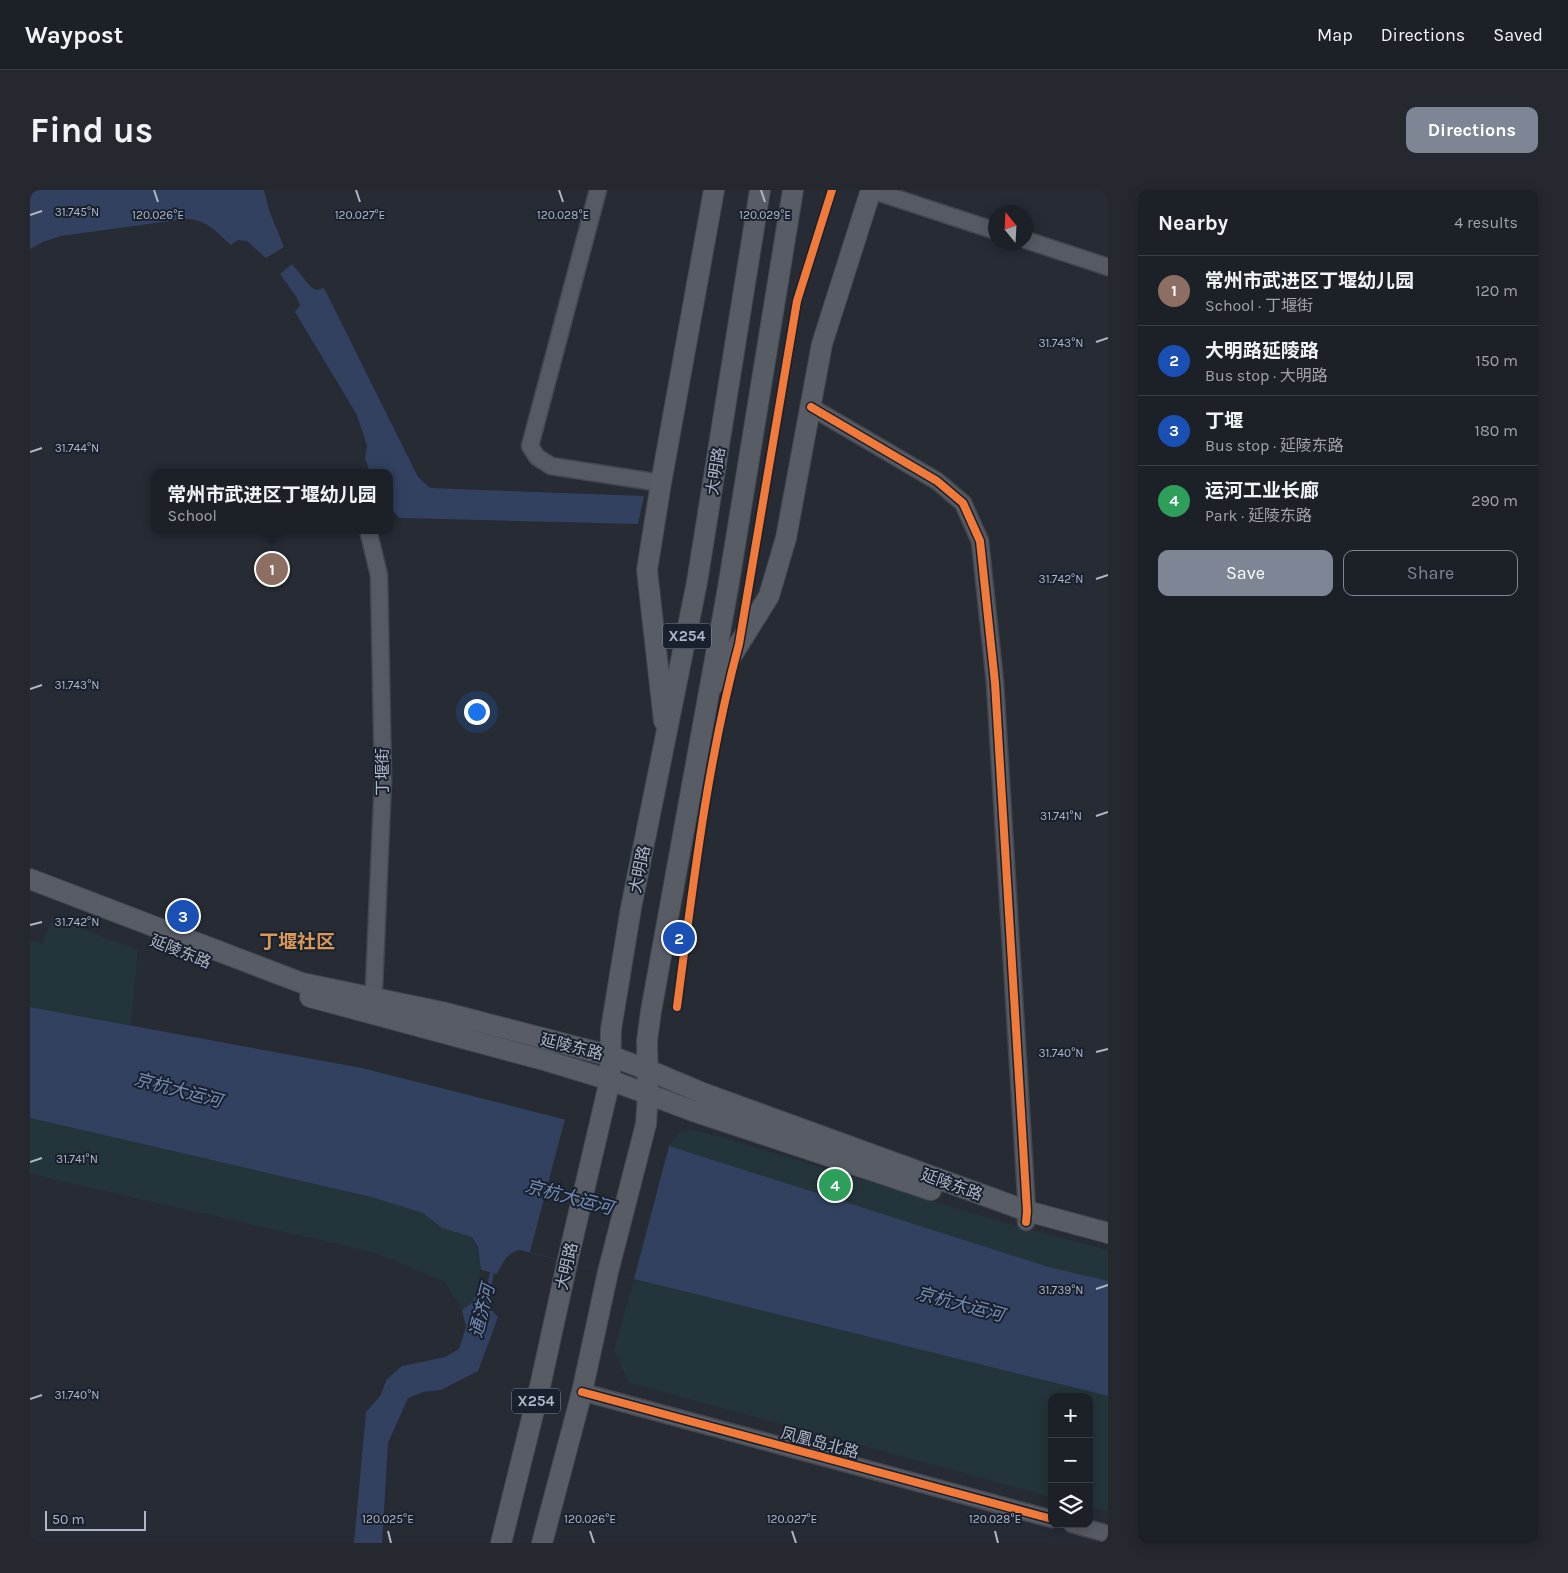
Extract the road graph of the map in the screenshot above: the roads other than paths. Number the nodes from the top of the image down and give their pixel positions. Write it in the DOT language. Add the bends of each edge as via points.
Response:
graph roads {
  1 [pos="598,190"];
  2 [pos="714,190"];
  3 [pos="760,190"];
  4 [pos="793,190"];
  5 [pos="871,190"];
  6 [pos="988,227"];
  7 [pos="1033,242"];
  8 [pos="1108,267"];
  9 [pos="811,407"];
  10 [pos="661,483"];
  11 [pos="369,534"];
  12 [pos="708,694"];
  13 [pos="666,740"];
  14 [pos="30,878"];
  15 [pos="30,891"];
  16 [pos="373,1007"];
  17 [pos="611,1056"];
  18 [pos="648,1070"];
  19 [pos="610,1080"];
  20 [pos="648,1094"];
  21 [pos="1026,1216"];
  22 [pos="1108,1233"];
  23 [pos="1108,1244"];
  24 [pos="582,1392"];
  25 [pos="1048,1518"];
  26 [pos="1086,1528"];
  27 [pos="1108,1534"];
  28 [pos="501,1543"];
  29 [pos="542,1543"];
  1 -- 10 [label="street" via="530,446 537,457 551,466"];
  2 -- 10 [label="main road"];
  3 -- 13 [label="main road, 大明路 / X254" via="697,582"];
  4 -- 12 [label="main road, 大明路 / X254"];
  5 -- 6 [label="street"];
  5 -- 9 [label="main road" via="822,344"];
  7 -- 8 [label="street"];
  9 -- 12 [label="main road" via="786,538 769,596"];
  9 -- 21 [label="street" via="937,481 963,503 980,541 994,682"];
  10 -- 13 [label="main road" via="647,570"];
  11 -- 16 [label="street, 丁堰街" via="379,575 383,780"];
  12 -- 18 [label="main road, 大明路 / X254" via="651,1011"];
  13 -- 17 [label="main road, 大明路 / X254" via="631,908 611,1029"];
  14 -- 16 [label="main road, 延陵东路" via="302,983"];
  15 -- 16 [label="main road, 延陵东路" via="256,980"];
  16 -- 17 [label="main road, 延陵东路" via="442,1012"];
  16 -- 19 [label="main road, 延陵东路"];
  17 -- 18 [label="main road, 延陵东路"];
  17 -- 19 [label="main road, 大明路 / X254"];
  18 -- 20 [label="main road, 大明路 / X254"];
  18 -- 21 [label="main road, 延陵东路"];
  19 -- 20 [label="main road, 延陵东路"];
  19 -- 28 [label="main road, 大明路 / X254"];
  20 -- 21 [label="main road, 延陵东路"];
  20 -- 24 [label="main road, 大明路 / X254" via="646,1124 608,1272"];
  21 -- 22 [label="main road, 延陵东路"];
  21 -- 23 [label="main road, 延陵东路"];
  24 -- 25 [label="street, 凤凰岛北路"];
  24 -- 29 [label="main road, 大明路 / X254"];
  26 -- 27 [label="street"];
}
